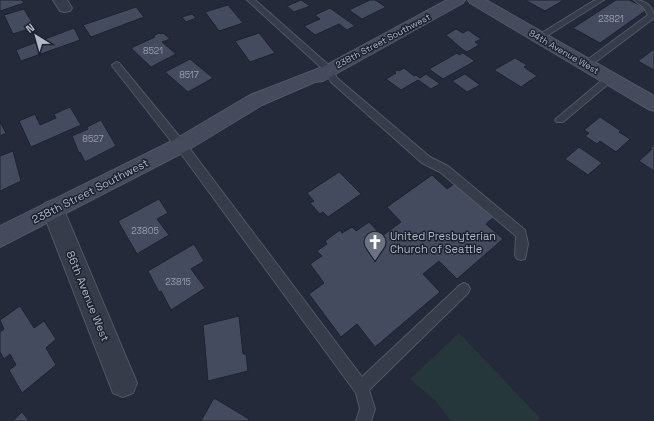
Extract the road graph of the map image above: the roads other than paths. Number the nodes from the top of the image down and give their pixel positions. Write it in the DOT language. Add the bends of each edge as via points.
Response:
graph roads {
  1 [pos="251,0"];
  2 [pos="458,0"];
  3 [pos="475,0"];
  4 [pos="600,0"];
  5 [pos="638,0"];
  6 [pos="539,37"];
  7 [pos="116,65"];
  8 [pos="586,65"];
  9 [pos="329,70"];
  10 [pos="610,78"];
  11 [pos="654,104"];
  12 [pos="560,120"];
  13 [pos="181,145"];
  14 [pos="53,210"];
  15 [pos="0,237"];
  16 [pos="521,255"];
  17 [pos="464,289"];
  18 [pos="123,382"];
  19 [pos="361,388"];
  20 [pos="362,421"];
  1 -- 9 [label="lane"];
  2 -- 9 [label="street, 238th Street Southwest"];
  3 -- 6 [label="street, 84th Avenue West"];
  4 -- 6 [label="lane"];
  5 -- 8 [label="lane" via="647,7 652,16"];
  6 -- 8 [label="street, 84th Avenue West"];
  7 -- 13 [label="lane"];
  8 -- 10 [label="street, 84th Avenue West"];
  9 -- 13 [label="street, 238th Street Southwest" via="263,111"];
  9 -- 16 [label="lane" via="334,80 426,160 444,169 521,234"];
  10 -- 11 [label="street, 84th Avenue West"];
  10 -- 12 [label="lane"];
  13 -- 14 [label="street, 238th Street Southwest"];
  13 -- 19 [label="lane"];
  14 -- 15 [label="street, 238th Street Southwest"];
  14 -- 18 [label="street, 86th Avenue West"];
  17 -- 19 [label="lane"];
  19 -- 20 [label="lane" via="368,402 366,417"];
}
